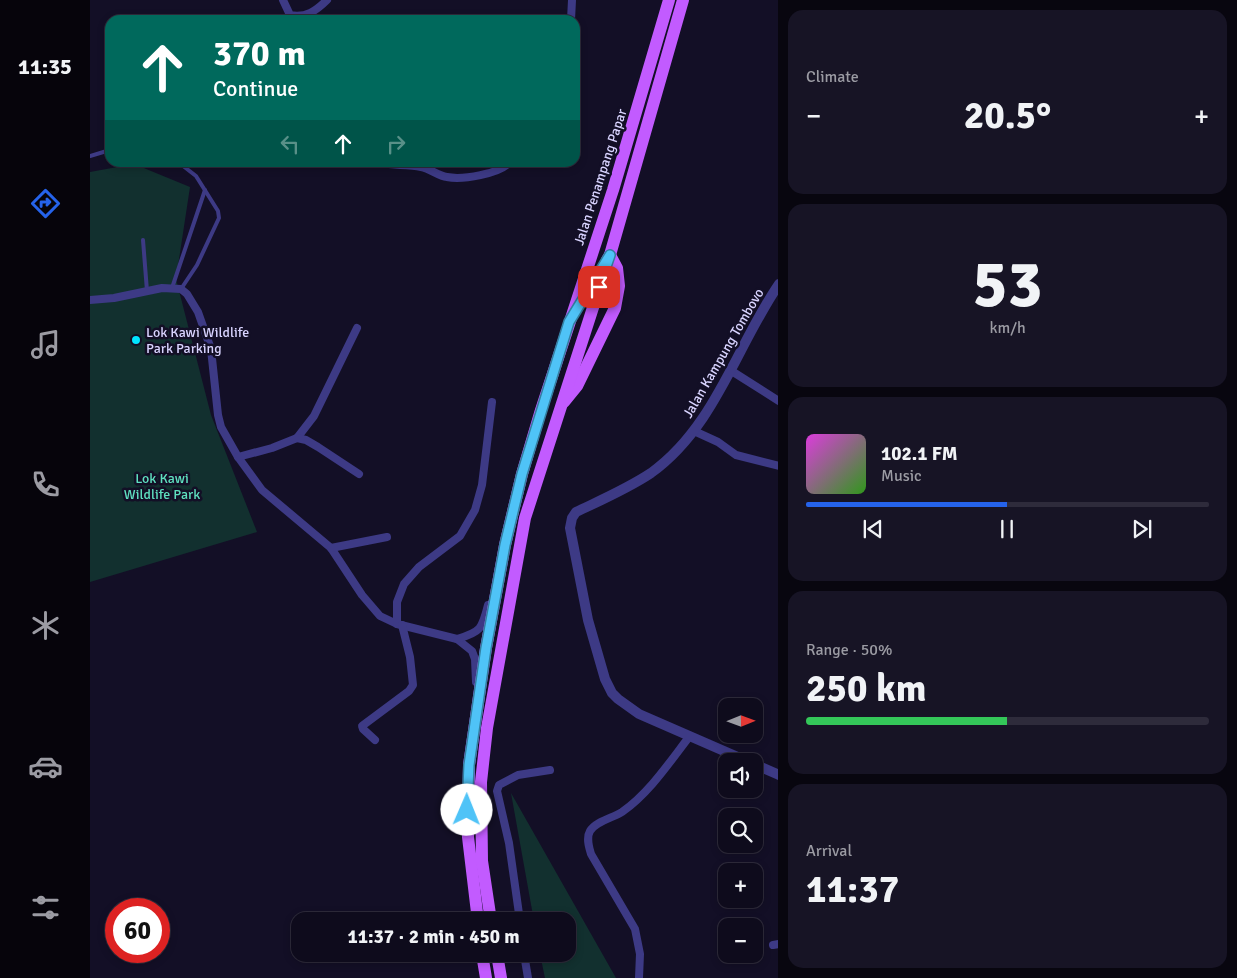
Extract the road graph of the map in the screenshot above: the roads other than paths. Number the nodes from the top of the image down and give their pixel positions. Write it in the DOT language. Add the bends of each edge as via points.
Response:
graph roads {
  1 [pos="283,0"];
  2 [pos="327,0"];
  3 [pos="572,0"];
  4 [pos="669,0"];
  5 [pos="683,0"];
  6 [pos="290,15"];
  7 [pos="301,15"];
  8 [pos="571,15"];
  9 [pos="105,152"];
  10 [pos="90,156"];
  11 [pos="184,167"];
  12 [pos="398,167"];
  13 [pos="424,167"];
  14 [pos="424,167"];
  15 [pos="504,167"];
  16 [pos="205,190"];
  17 [pos="143,240"];
  18 [pos="610,255"];
  19 [pos="778,284"];
  20 [pos="172,288"];
  21 [pos="181,289"];
  22 [pos="147,291"];
  23 [pos="90,300"];
  24 [pos="569,322"];
  25 [pos="356,328"];
  26 [pos="730,370"];
  27 [pos="778,401"];
  28 [pos="492,402"];
  29 [pos="560,406"];
  30 [pos="694,431"];
  31 [pos="296,438"];
  32 [pos="238,457"];
  33 [pos="778,466"];
  34 [pos="359,474"];
  35 [pos="388,537"];
  36 [pos="331,548"];
  37 [pos="499,577"];
  38 [pos="399,624"];
  39 [pos="457,639"];
  40 [pos="476,708"];
  41 [pos="689,737"];
  42 [pos="375,740"];
  43 [pos="727,753"];
  44 [pos="763,768"];
  45 [pos="550,770"];
  46 [pos="778,775"];
  47 [pos="477,912"];
  48 [pos="490,912"];
  49 [pos="519,912"];
  50 [pos="483,962"];
  51 [pos="498,962"];
  52 [pos="525,962"];
  53 [pos="486,978"];
  54 [pos="501,978"];
  55 [pos="528,978"];
  56 [pos="639,978"];
  1 -- 6 [label="street"];
  2 -- 7 [label="street" via="314,11"];
  3 -- 8 [label="street"];
  4 -- 24 [label="main road, Jalan Penampang Papar" via="613,190"];
  5 -- 18 [label="main road, Jalan Penampang Papar"];
  9 -- 10 [label="lane"];
  11 -- 16 [label="lane" via="196,176"];
  12 -- 14 [label="street"];
  13 -- 15 [label="street" via="440,176 455,178"];
  16 -- 20 [label="lane"];
  16 -- 21 [label="lane" via="219,218 197,265"];
  17 -- 22 [label="lane"];
  18 -- 24 [label="main road"];
  18 -- 29 [label="main road, Jalan Penampang Papar"];
  18 -- 29 [label="main road" via="618,268 615,308 578,386"];
  19 -- 26 [label="street, Jalan Kampung Tombovo"];
  20 -- 21 [label="street"];
  20 -- 22 [label="street"];
  21 -- 32 [label="street" via="198,312 211,349 218,415 225,437"];
  22 -- 23 [label="street"];
  24 -- 37 [label="main road, Jalan Penampang Papar" via="522,474"];
  25 -- 31 [label="street" via="314,416"];
  26 -- 27 [label="street"];
  26 -- 30 [label="street, Jalan Kampung Tombovo"];
  28 -- 38 [label="street" via="482,485 475,510 460,536 419,567 404,584 397,602"];
  29 -- 48 [label="main road, Jalan Penampang Papar" via="525,518 487,728 482,782 482,861"];
  30 -- 33 [label="street" via="736,454"];
  30 -- 41 [label="street, Jalan Kampung Tombovo" via="651,473 576,512 570,528 604,680 625,706"];
  31 -- 32 [label="street"];
  31 -- 34 [label="street" via="306,440"];
  32 -- 36 [label="street" via="262,490"];
  35 -- 36 [label="street"];
  36 -- 38 [label="street" via="372,608 380,616"];
  37 -- 39 [label="street" via="479,631"];
  37 -- 40 [label="main road, Jalan Penampang Papar"];
  38 -- 39 [label="street"];
  38 -- 42 [label="street" via="410,657 413,685 362,726"];
  39 -- 40 [label="street" via="472,651 475,659"];
  40 -- 47 [label="main road, Jalan Penampang Papar" via="467,796 468,837"];
  41 -- 43 [label="street, Jalan Kampung Tombovo"];
  41 -- 56 [label="street" via="636,801 589,832 591,854 635,928 640,954"];
  44 -- 46 [label="street"];
  45 -- 49 [label="street" via="518,775 499,785 497,791 509,843"];
  50 -- 53 [label="main road"];
  51 -- 54 [label="main road"];
  52 -- 55 [label="street"];
}
